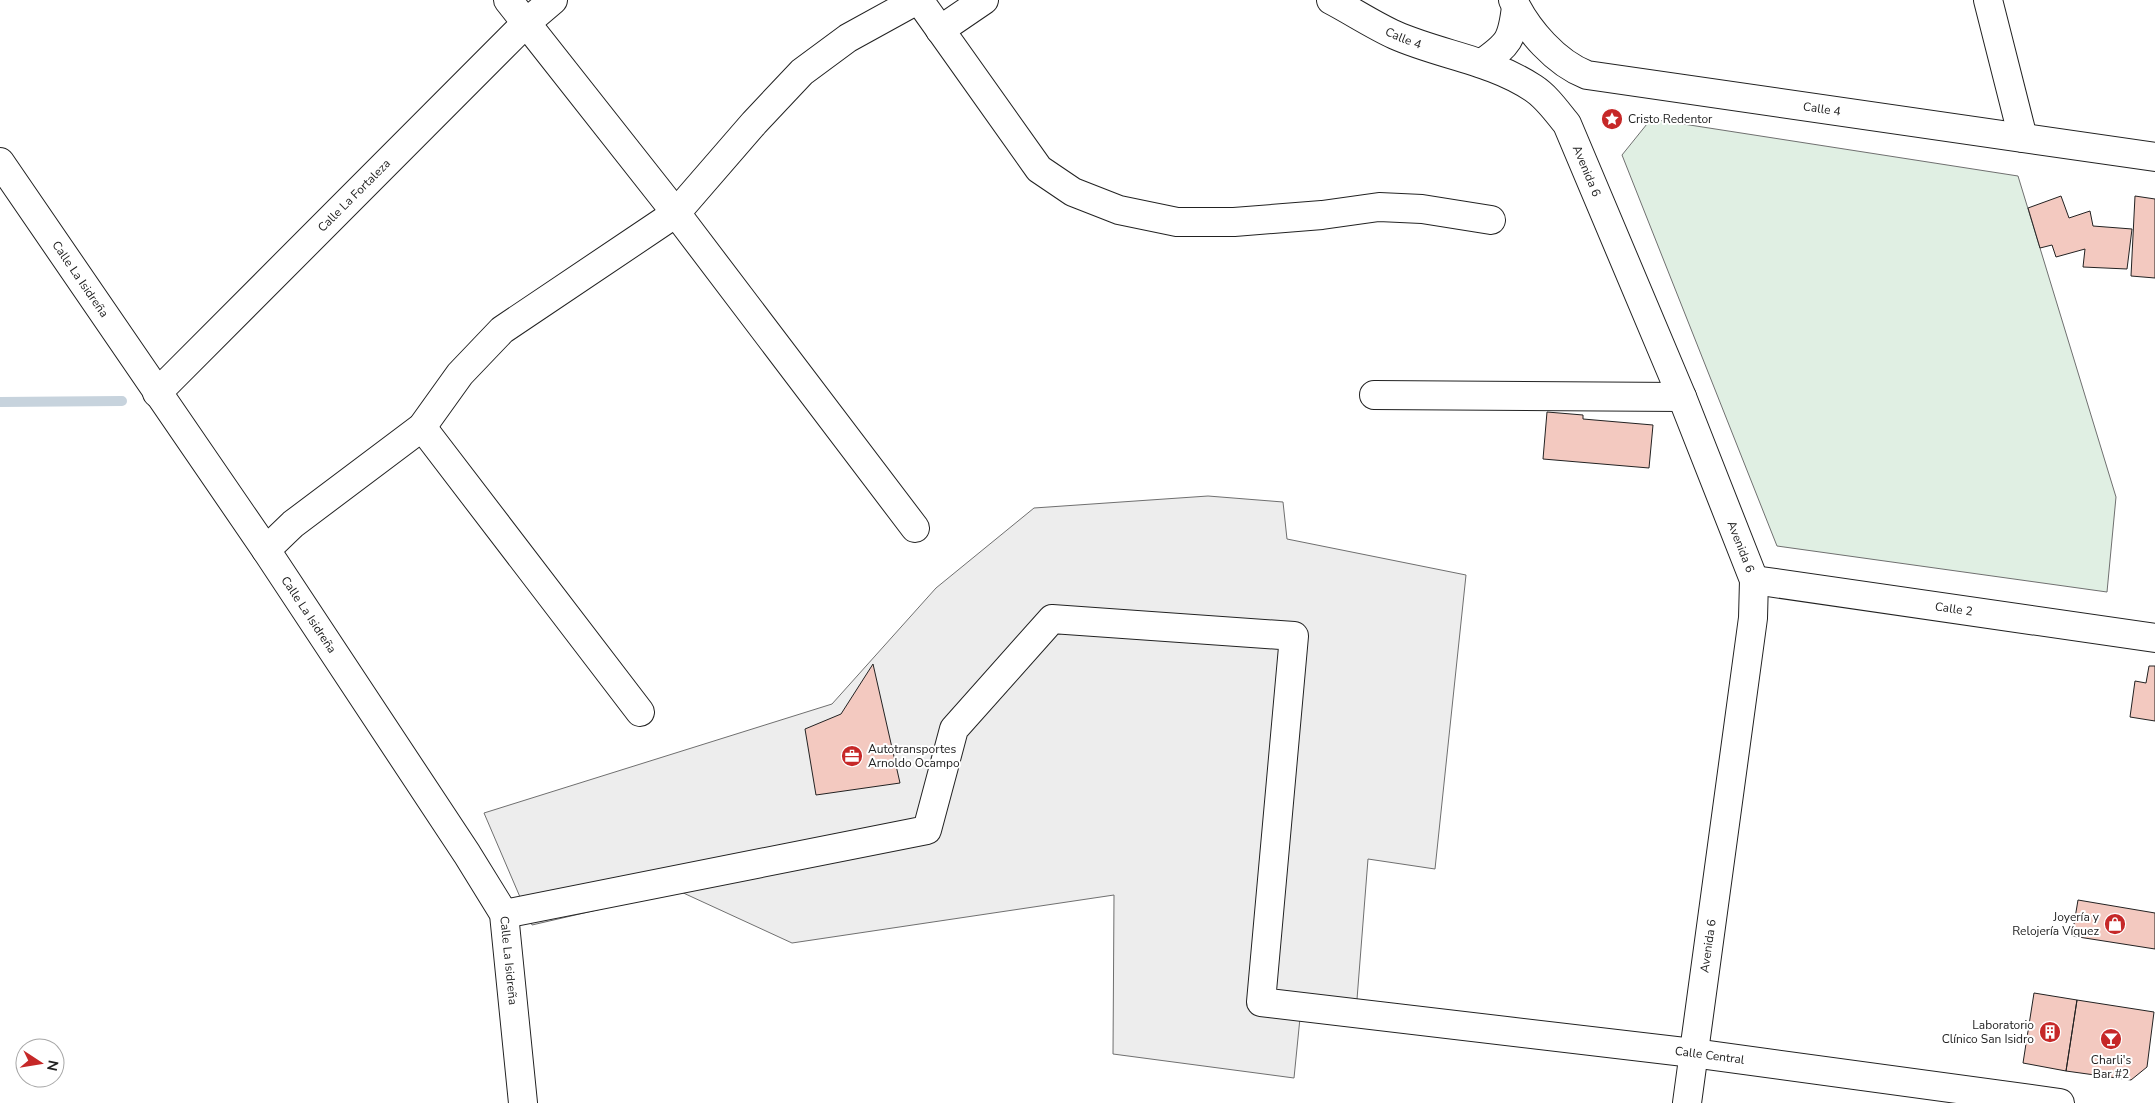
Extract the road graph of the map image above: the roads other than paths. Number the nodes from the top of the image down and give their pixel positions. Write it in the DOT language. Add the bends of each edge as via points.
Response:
graph roads {
  1 [pos="508,0"];
  2 [pos="553,0"];
  3 [pos="918,0"];
  4 [pos="984,0"];
  5 [pos="1331,0"];
  6 [pos="1988,0"];
  7 [pos="1515,4"];
  8 [pos="526,23"];
  9 [pos="940,30"];
  10 [pos="1482,64"];
  11 [pos="1587,75"];
  12 [pos="1567,124"];
  13 [pos="2022,138"];
  14 [pos="2155,157"];
  15 [pos="0,162"];
  16 [pos="676,213"];
  17 [pos="1491,220"];
  18 [pos="157,393"];
  19 [pos="1374,395"];
  20 [pos="1682,397"];
  21 [pos="422,427"];
  22 [pos="915,528"];
  23 [pos="266,550"];
  24 [pos="1754,580"];
  25 [pos="2155,638"];
  26 [pos="640,712"];
  27 [pos="504,914"];
  28 [pos="1693,1053"];
  29 [pos="523,1103"];
  30 [pos="1687,1103"];
  31 [pos="2060,1103"];
  1 -- 8 [label="street"];
  2 -- 8 [label="street, Calle La Fortaleza"];
  3 -- 9 [label="street"];
  3 -- 16 [label="street" via="848,38 802,72"];
  4 -- 9 [label="street"];
  5 -- 10 [label="street, Calle 4" via="1395,35"];
  6 -- 13 [label="street"];
  7 -- 10 [label="street" via="1513,31 1504,48"];
  7 -- 11 [label="street, Calle 4" via="1540,40 1574,70"];
  8 -- 16 [label="street"];
  8 -- 18 [label="street, Calle La Fortaleza"];
  9 -- 17 [label="street" via="1039,169 1073,192 1119,210 1177,222 1234,222 1379,207 1422,209"];
  10 -- 12 [label="street, Avenida 6" via="1535,89"];
  11 -- 12 [label="street" via="1572,84 1565,98"];
  11 -- 13 [label="street, Calle 4"];
  12 -- 20 [label="street, Avenida 6"];
  13 -- 14 [label="street, Calle 4"];
  15 -- 18 [label="street, Calle La Isidreña"];
  16 -- 21 [label="street" via="502,330 460,374"];
  16 -- 22 [label="street"];
  18 -- 23 [label="street, Calle La Isidreña"];
  19 -- 20 [label="street"];
  20 -- 24 [label="street, Avenida 6"];
  21 -- 23 [label="street" via="294,524"];
  21 -- 26 [label="street"];
  23 -- 27 [label="street, Calle La Isidreña"];
  24 -- 25 [label="street, Calle 2"];
  24 -- 28 [label="street, Avenida 6" via="1754,618"];
  27 -- 28 [label="street, Calle Central" via="927,830 954,729 1052,619 1294,636 1261,1002"];
  27 -- 29 [label="street, Calle La Isidreña"];
  28 -- 30 [label="street, Avenida 6"];
  28 -- 31 [label="street, Calle Central"];
}
